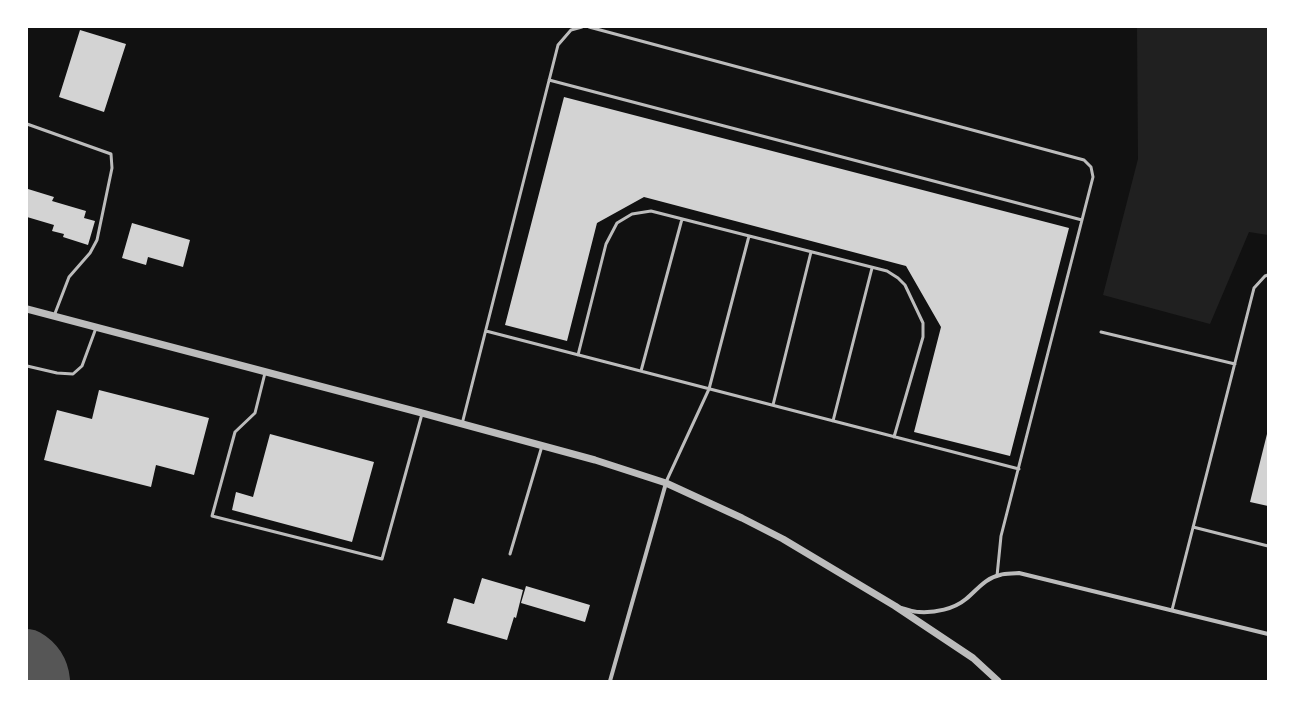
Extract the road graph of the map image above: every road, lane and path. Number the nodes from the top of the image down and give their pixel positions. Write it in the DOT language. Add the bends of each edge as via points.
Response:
graph roads {
  1 [pos="582,27"];
  2 [pos="589,27"];
  3 [pos="549,80"];
  4 [pos="27,124"];
  5 [pos="682,219"];
  6 [pos="1082,220"];
  7 [pos="749,236"];
  8 [pos="811,252"];
  9 [pos="872,268"];
  10 [pos="1268,275"];
  11 [pos="27,309"];
  12 [pos="54,316"];
  13 [pos="96,326"];
  14 [pos="486,331"];
  15 [pos="1101,332"];
  16 [pos="578,355"];
  17 [pos="1235,364"];
  18 [pos="27,366"];
  19 [pos="266,371"];
  20 [pos="641,371"];
  21 [pos="709,389"];
  22 [pos="773,405"];
  23 [pos="422,413"];
  24 [pos="833,421"];
  25 [pos="462,424"];
  26 [pos="894,437"];
  27 [pos="542,446"];
  28 [pos="1019,469"];
  29 [pos="666,483"];
  30 [pos="1193,527"];
  31 [pos="1268,546"];
  32 [pos="510,554"];
  33 [pos="997,576"];
  34 [pos="895,606"];
  35 [pos="1172,610"];
  36 [pos="1268,634"];
  37 [pos="610,681"];
  38 [pos="998,681"];
  1 -- 3 [label="lane" via="571,30 558,45"];
  2 -- 6 [label="lane" via="1084,160 1091,167 1093,177"];
  3 -- 6 [label="lane"];
  3 -- 14 [label="lane"];
  4 -- 12 [label="lane" via="111,154 112,168 97,240 90,253 69,277"];
  5 -- 7 [label="lane"];
  5 -- 16 [label="lane" via="651,211 632,214 617,223 606,244"];
  5 -- 20 [label="lane"];
  6 -- 28 [label="lane"];
  7 -- 8 [label="lane"];
  7 -- 21 [label="lane"];
  8 -- 9 [label="lane"];
  8 -- 22 [label="lane"];
  9 -- 24 [label="lane"];
  9 -- 26 [label="lane" via="887,271 905,285 923,322 923,337"];
  10 -- 17 [label="lane" via="1254,288"];
  11 -- 12 [label="street"];
  12 -- 13 [label="street"];
  13 -- 18 [label="lane" via="82,366 72,374"];
  13 -- 19 [label="street"];
  14 -- 16 [label="lane"];
  14 -- 25 [label="lane"];
  15 -- 17 [label="lane"];
  16 -- 20 [label="lane"];
  17 -- 30 [label="lane"];
  19 -- 23 [label="street"];
  19 -- 23 [label="lane" via="255,413 235,432 212,516 382,559"];
  20 -- 21 [label="lane"];
  21 -- 22 [label="lane"];
  21 -- 29 [label="lane"];
  22 -- 24 [label="lane"];
  23 -- 25 [label="street"];
  24 -- 26 [label="lane"];
  25 -- 27 [label="street"];
  26 -- 28 [label="lane"];
  27 -- 29 [label="street"];
  27 -- 32 [label="lane"];
  28 -- 33 [label="lane" via="1001,536"];
  29 -- 34 [label="street" via="783,539"];
  29 -- 37 [label="street"];
  30 -- 31 [label="lane"];
  30 -- 35 [label="lane"];
  33 -- 34 [label="street" via="980,585 965,600 943,610 918,612"];
  33 -- 35 [label="street" via="1019,573"];
  34 -- 38 [label="street" via="973,658"];
  35 -- 36 [label="street"];
}
